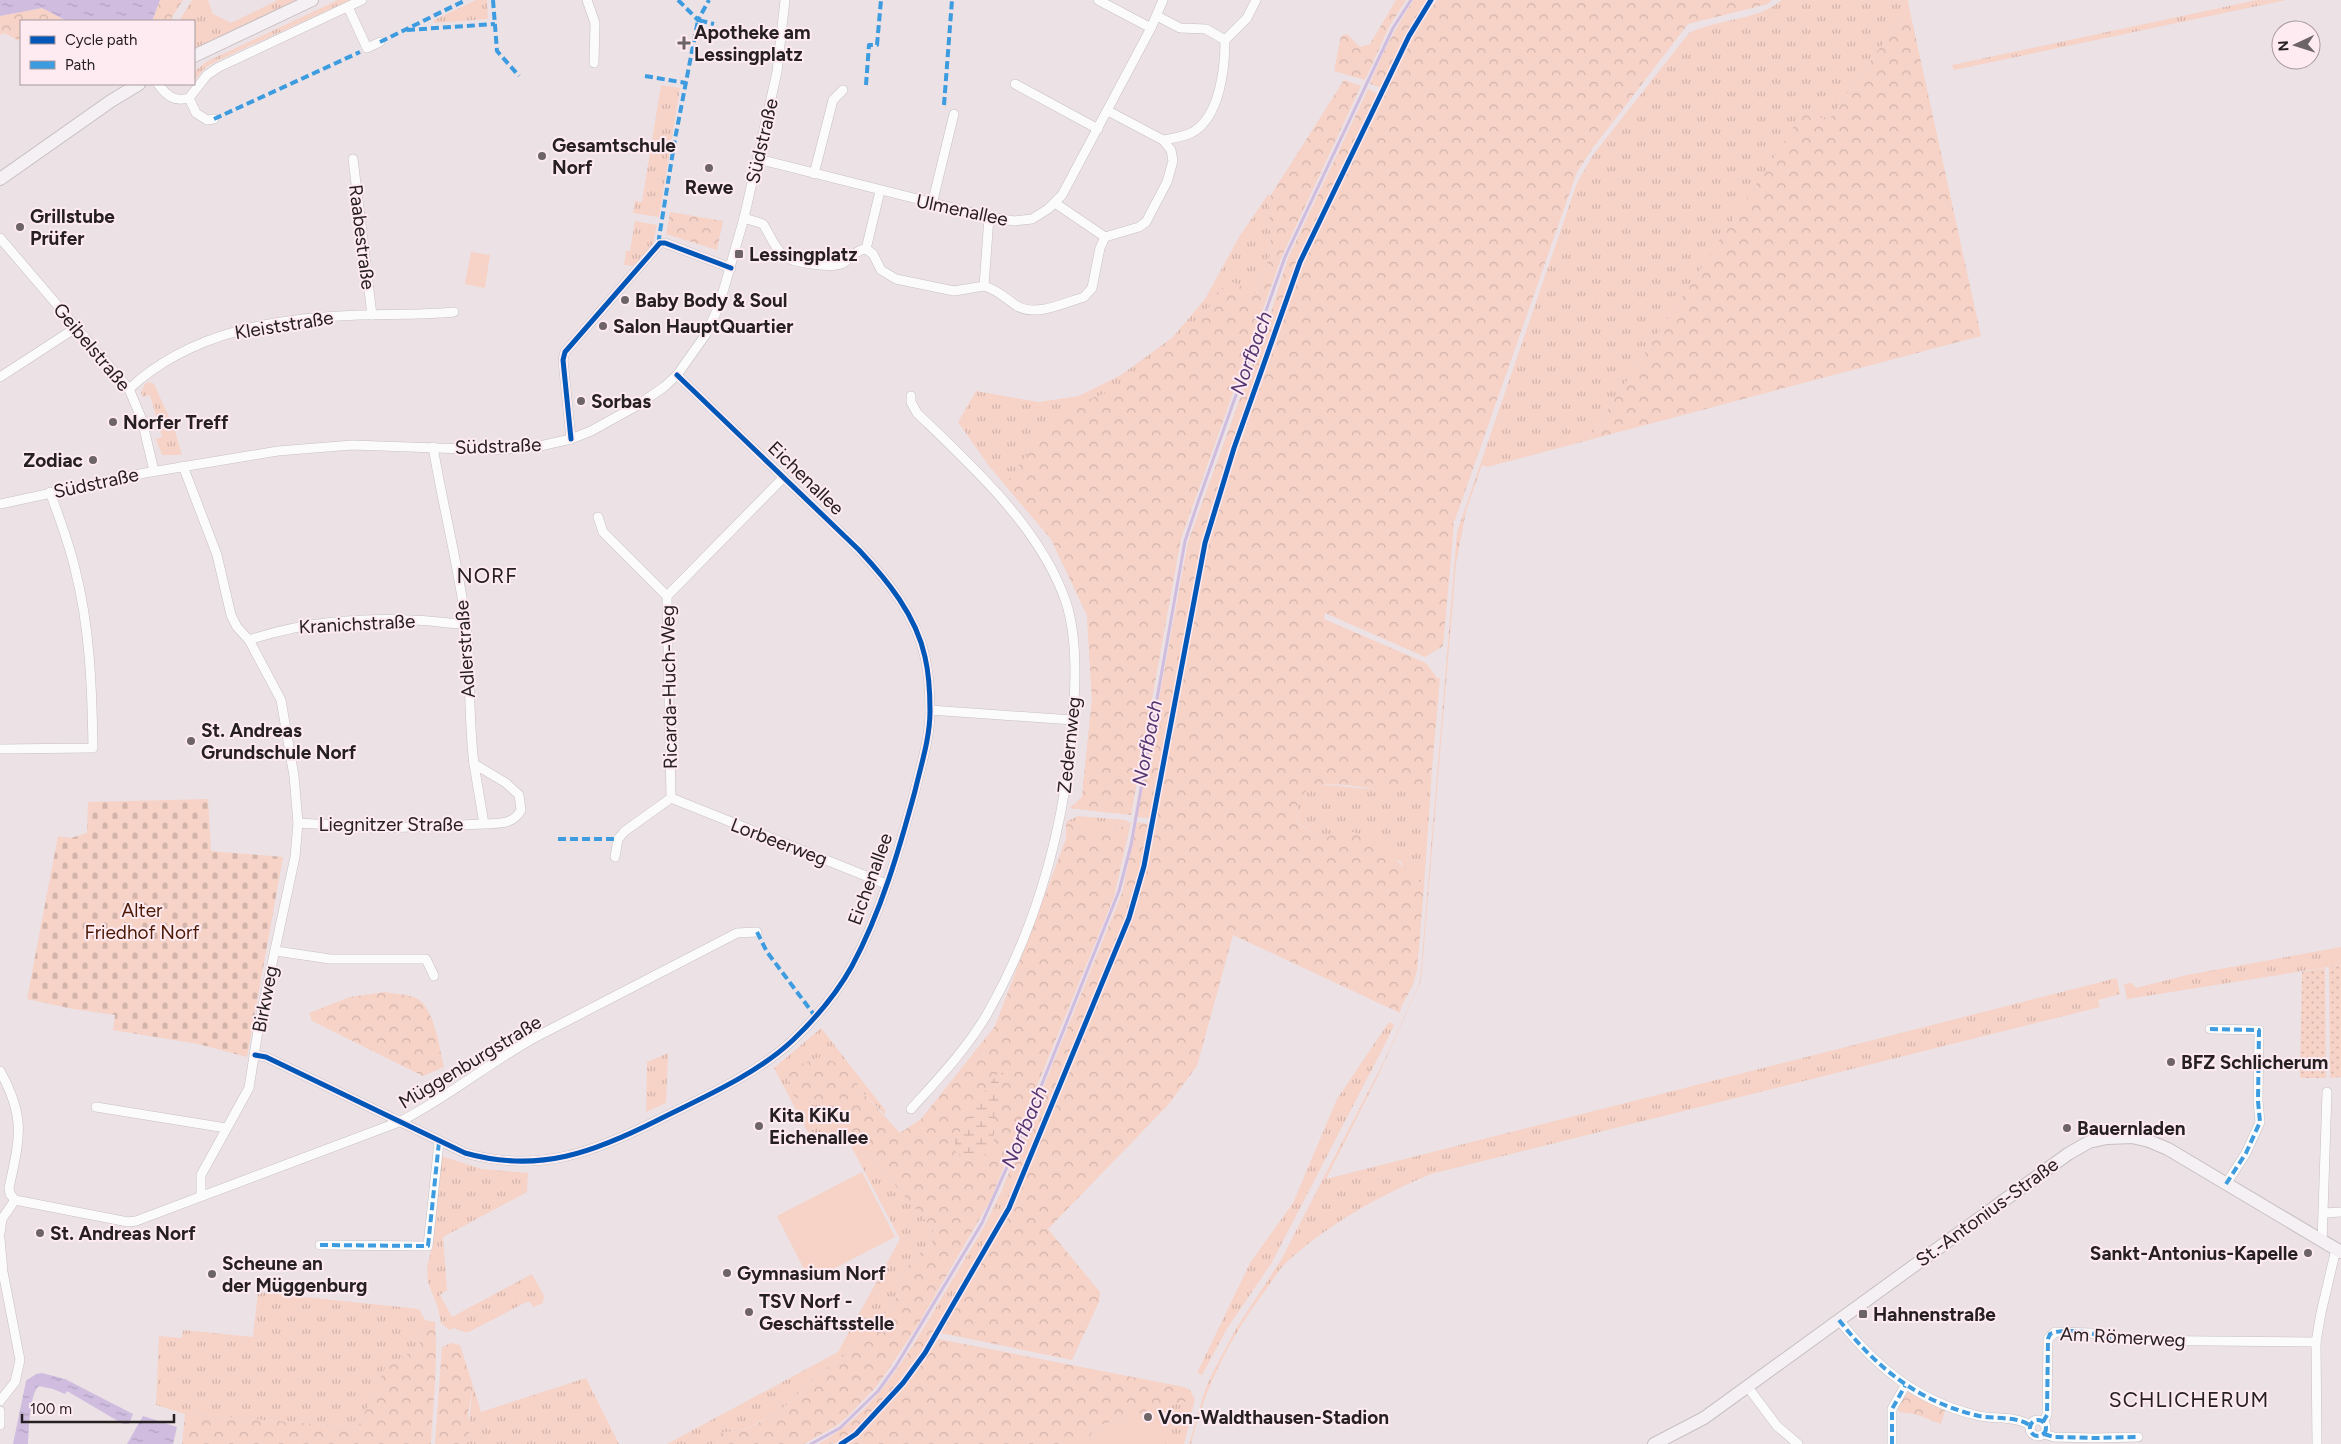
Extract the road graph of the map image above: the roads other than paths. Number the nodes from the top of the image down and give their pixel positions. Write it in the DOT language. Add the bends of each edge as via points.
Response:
graph roads {
  1 [pos="312,0"];
  2 [pos="362,0"];
  3 [pos="587,0"];
  4 [pos="785,0"];
  5 [pos="1098,0"];
  6 [pos="1163,0"];
  7 [pos="1256,0"];
  8 [pos="348,7"];
  9 [pos="1157,16"];
  10 [pos="1151,28"];
  11 [pos="1225,40"];
  12 [pos="380,42"];
  13 [pos="195,56"];
  14 [pos="594,62"];
  15 [pos="1014,84"];
  16 [pos="137,85"];
  17 [pos="159,85"];
  18 [pos="843,90"];
  19 [pos="189,98"];
  20 [pos="1108,111"];
  21 [pos="954,114"];
  22 [pos="214,119"];
  23 [pos="1098,129"];
  24 [pos="1163,140"];
  25 [pos="353,159"];
  26 [pos="758,159"];
  27 [pos="814,174"];
  28 [pos="0,179"];
  29 [pos="880,191"];
  30 [pos="1055,203"];
  31 [pos="932,204"];
  32 [pos="988,217"];
  33 [pos="744,218"];
  34 [pos="1105,237"];
  35 [pos="0,238"];
  36 [pos="866,249"];
  37 [pos="731,268"];
  38 [pos="984,286"];
  39 [pos="454,312"];
  40 [pos="372,315"];
  41 [pos="77,327"];
  42 [pos="677,375"];
  43 [pos="0,377"];
  44 [pos="129,389"];
  45 [pos="911,396"];
  46 [pos="571,438"];
  47 [pos="433,447"];
  48 [pos="183,466"];
  49 [pos="154,471"];
  50 [pos="783,478"];
  51 [pos="50,492"];
  52 [pos="0,504"];
  53 [pos="598,517"];
  54 [pos="667,596"];
  55 [pos="466,624"];
  56 [pos="249,640"];
  57 [pos="930,710"];
  58 [pos="1073,720"];
  59 [pos="0,749"];
  60 [pos="474,764"];
  61 [pos="671,798"];
  62 [pos="298,823"];
  63 [pos="484,824"];
  64 [pos="616,857"];
  65 [pos="886,884"];
  66 [pos="757,932"];
  67 [pos="276,951"];
  68 [pos="434,976"];
  69 [pos="2210,1029"];
  70 [pos="255,1055"];
  71 [pos="0,1071"];
  72 [pos="2327,1092"];
  73 [pos="96,1107"];
  74 [pos="911,1109"];
  75 [pos="399,1122"];
  76 [pos="226,1128"];
  77 [pos="439,1142"];
  78 [pos="2226,1184"];
  79 [pos="201,1196"];
  80 [pos="15,1200"];
  81 [pos="2341,1212"];
  82 [pos="2324,1213"];
  83 [pos="0,1233"];
  84 [pos="0,1238"];
  85 [pos="2322,1242"];
  86 [pos="320,1245"];
  87 [pos="2339,1251"];
  88 [pos="1839,1320"];
  89 [pos="2316,1342"];
  90 [pos="1748,1386"];
  91 [pos="1905,1386"];
  92 [pos="0,1401"];
  93 [pos="0,1411"];
  94 [pos="2043,1422"];
  95 [pos="0,1425"];
  96 [pos="2031,1426"];
  97 [pos="2044,1434"];
  98 [pos="2138,1437"];
  99 [pos="1654,1444"];
  100 [pos="1798,1444"];
  101 [pos="1892,1444"];
  102 [pos="2317,1444"];
  1 -- 13 [label="street"];
  2 -- 8 [label="street"];
  3 -- 14 [label="street" via="595,23"];
  4 -- 26 [label="street, Südstraße" via="780,60"];
  5 -- 10 [label="street"];
  6 -- 9 [label="street, Ulmenallee"];
  7 -- 11 [label="street" via="1247,18"];
  8 -- 12 [label="street" via="363,50"];
  8 -- 19 [label="street" via="219,67 207,75"];
  9 -- 10 [label="street, Ulmenallee"];
  9 -- 11 [label="street" via="1180,28 1206,29"];
  10 -- 20 [label="street, Ulmenallee"];
  11 -- 24 [label="street" via="1223,78 1207,117 1193,132"];
  15 -- 23 [label="street"];
  16 -- 28 [label="street"];
  17 -- 19 [label="street" via="173,99"];
  18 -- 27 [label="street" via="833,100"];
  19 -- 22 [label="street" via="198,116"];
  20 -- 23 [label="street, Ulmenallee"];
  20 -- 24 [label="street"];
  21 -- 31 [label="street"];
  23 -- 30 [label="street, Ulmenallee" via="1068,186"];
  24 -- 34 [label="street" via="1171,150 1173,165 1152,214 1139,227"];
  25 -- 40 [label="street, Raabestraße"];
  26 -- 27 [label="street, Ulmenallee"];
  26 -- 33 [label="street, Südstraße"];
  27 -- 29 [label="street, Ulmenallee"];
  29 -- 31 [label="street, Ulmenallee"];
  29 -- 36 [label="street"];
  30 -- 32 [label="street, Ulmenallee" via="1041,214 1022,221"];
  30 -- 34 [label="street"];
  31 -- 32 [label="street, Ulmenallee"];
  32 -- 38 [label="street"];
  33 -- 36 [label="street" via="763,224 787,257 830,266 843,264 858,250"];
  33 -- 37 [label="street, Südstraße"];
  34 -- 38 [label="street" via="1092,288 1084,297 1032,310 1019,307 998,291"];
  35 -- 41 [label="street, Geibelstraße"];
  36 -- 38 [label="street" via="873,254 881,270 896,279 954,292"];
  37 -- 42 [label="street, Südstraße" via="706,334"];
  37 -- 46 [label="street" via="660,243 565,352 563,360"];
  39 -- 40 [label="street, Kleiststraße"];
  40 -- 44 [label="street, Kleiststraße" via="322,317 217,336 167,358"];
  41 -- 43 [label="street"];
  41 -- 44 [label="street, Geibelstraße"];
  42 -- 46 [label="street, Südstraße" via="612,421"];
  42 -- 50 [label="street, Eichenallee"];
  44 -- 49 [label="street, Geibelstraße" via="142,420"];
  45 -- 58 [label="street, Zedernweg" via="913,409 997,494 1019,521 1057,582 1069,613 1074,646"];
  46 -- 47 [label="street, Südstraße" via="512,449"];
  47 -- 48 [label="street, Südstraße" via="326,446"];
  47 -- 55 [label="street, Adlerstraße" via="457,562"];
  48 -- 49 [label="street, Südstraße"];
  48 -- 56 [label="street, Birkweg" via="217,556 231,615"];
  49 -- 51 [label="street, Südstraße"];
  50 -- 54 [label="street"];
  50 -- 57 [label="street, Eichenallee" via="859,550 899,598 925,655"];
  51 -- 52 [label="street, Südstraße"];
  51 -- 59 [label="street" via="68,543 81,597 92,698 93,748"];
  53 -- 54 [label="street, Ricarda-Huch-Weg" via="603,532"];
  54 -- 61 [label="street, Ricarda-Huch-Weg"];
  55 -- 56 [label="street, Kranichstraße" via="412,620 338,622 290,628"];
  55 -- 60 [label="street, Adlerstraße"];
  56 -- 62 [label="street, Birkweg" via="281,700"];
  57 -- 58 [label="street"];
  57 -- 65 [label="street, Eichenallee" via="920,768"];
  58 -- 74 [label="street, Zedernweg" via="1062,814 1030,920 997,995 975,1034"];
  60 -- 63 [label="street, Liegnitzer Straße"];
  60 -- 63 [label="street, Liegnitzer Straße" via="514,789 521,799 521,810 515,819 506,823"];
  61 -- 64 [label="street" via="625,831 618,839"];
  61 -- 65 [label="street, Lorbeerweg"];
  62 -- 63 [label="street, Liegnitzer Straße" via="385,828"];
  62 -- 67 [label="street, Birkweg" via="295,857"];
  65 -- 77 [label="street, Eichenallee" via="852,966 833,995 792,1041 738,1078 626,1136 570,1157 533,1162 498,1160 465,1153"];
  66 -- 75 [label="street, Müggenburgstraße" via="737,934 534,1038 425,1109"];
  67 -- 68 [label="street" via="330,959 426,959"];
  67 -- 70 [label="street, Birkweg"];
  69 -- 78 [label="street" via="2259,1030 2260,1122 2246,1153"];
  70 -- 75 [label="street, Eichenallee" via="266,1057"];
  70 -- 76 [label="street, Birkweg" via="249,1088"];
  71 -- 80 [label="street" via="14,1096 20,1125 9,1188"];
  72 -- 82 [label="street"];
  73 -- 76 [label="street"];
  75 -- 77 [label="street, Eichenallee"];
  75 -- 79 [label="street, Müggenburgstraße"];
  76 -- 79 [label="street, Birkweg" via="201,1176"];
  77 -- 86 [label="street" via="428,1246"];
  78 -- 85 [label="street, St.-Antonius-Straße"];
  78 -- 88 [label="street, St.-Antonius-Straße" via="2149,1141 2116,1137 2089,1142"];
  79 -- 80 [label="street, Müggenburgstraße" via="128,1222"];
  80 -- 83 [label="street" via="2,1219"];
  81 -- 82 [label="street"];
  82 -- 85 [label="street"];
  84 -- 92 [label="street" via="3,1272 20,1360 15,1382"];
  85 -- 87 [label="street, St.-Antonius-Straße"];
  87 -- 89 [label="street"];
  88 -- 90 [label="street, St.-Antonius-Straße"];
  88 -- 91 [label="street" via="1864,1350"];
  89 -- 94 [label="street, Am Römerweg" via="2110,1340 2091,1333 2055,1332 2048,1338 2047,1415"];
  89 -- 102 [label="street"];
  90 -- 99 [label="street, St.-Antonius-Straße" via="1704,1418"];
  90 -- 100 [label="street" via="1777,1426"];
  91 -- 96 [label="street" via="1962,1412 2021,1421"];
  91 -- 101 [label="street" via="1892,1409"];
  93 -- 95 [label="street"];
  94 -- 96 [label="street" via="2035,1421"];
  94 -- 97 [label="street, Am Römerweg"];
  96 -- 97 [label="street" via="2034,1435"];
  97 -- 98 [label="street" via="2054,1437"];
}
